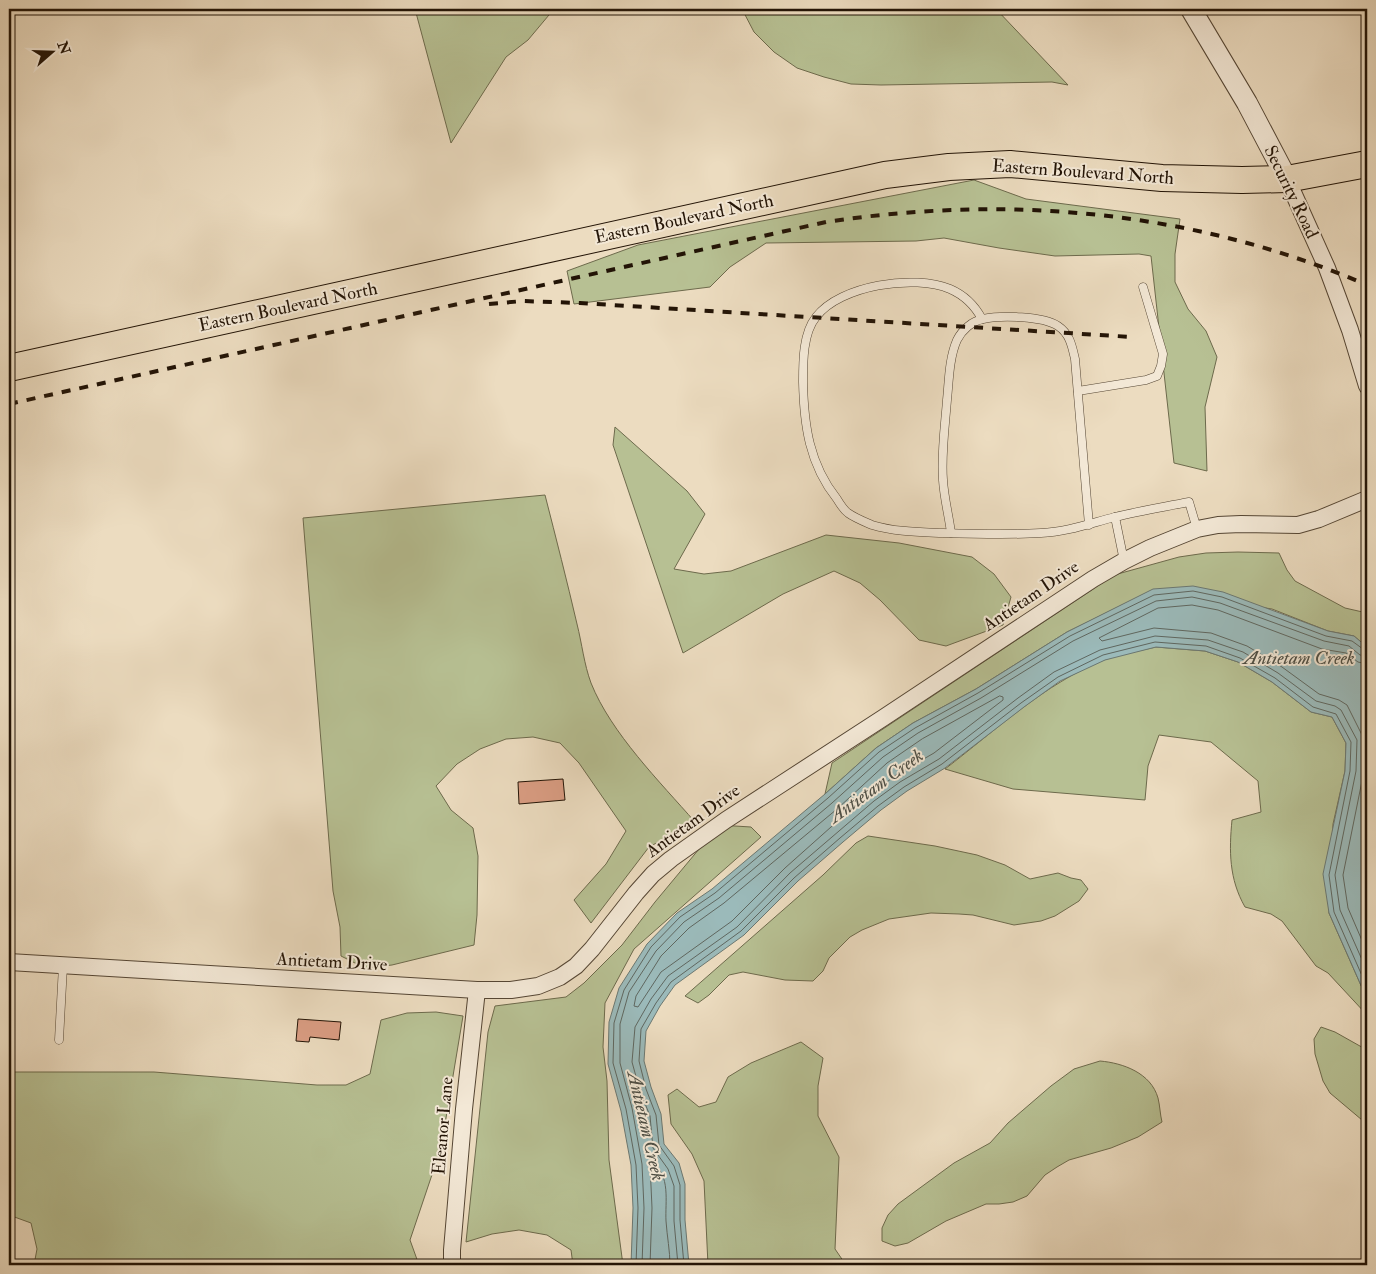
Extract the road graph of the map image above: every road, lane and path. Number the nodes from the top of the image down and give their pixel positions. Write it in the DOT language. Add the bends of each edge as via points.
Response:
graph roads {
  1 [pos="1191,9"];
  2 [pos="1367,164"];
  3 [pos="1287,179"];
  4 [pos="1143,287"];
  5 [pos="982,319"];
  6 [pos="9,368"];
  7 [pos="1367,386"];
  8 [pos="1078,391"];
  9 [pos="1367,500"];
  10 [pos="1115,517"];
  11 [pos="1089,524"];
  12 [pos="1197,529"];
  13 [pos="951,533"];
  14 [pos="1124,561"];
  15 [pos="9,962"];
  16 [pos="63,966"];
  17 [pos="477,990"];
  18 [pos="59,1040"];
  19 [pos="452,1265"];
  1 -- 3 [label="street, Security Road" via="1247,103"];
  2 -- 3 [label="main road, Eastern Boulevard North"];
  3 -- 6 [label="main road, Eastern Boulevard North" via="1202,180 1010,164 885,175"];
  3 -- 7 [label="street, Security Road" via="1337,294"];
  4 -- 8 [label="lane" via="1163,354 1157,376"];
  5 -- 8 [label="lane" via="1024,318 1057,326 1072,343"];
  5 -- 13 [label="lane" via="966,327 957,340 950,366 943,480"];
  5 -- 13 [label="lane" via="966,298 949,288 920,282 896,282 854,292 828,305 815,318 804,345 804,414 809,445 832,492 847,513 873,525 902,531"];
  8 -- 11 [label="lane"];
  9 -- 12 [label="street, Antietam Drive" via="1298,525 1241,524"];
  10 -- 11 [label="lane"];
  10 -- 12 [label="lane" via="1189,502"];
  10 -- 14 [label="lane"];
  11 -- 13 [label="lane" via="1042,533"];
  12 -- 14 [label="street, Antietam Drive"];
  14 -- 17 [label="street, Antietam Drive" via="671,859 636,893 592,949 560,977 538,986"];
  15 -- 16 [label="street, Antietam Drive"];
  16 -- 17 [label="street, Antietam Drive"];
  16 -- 18 [label="lane"];
  17 -- 19 [label="street, Eleanor Lane"];
}
